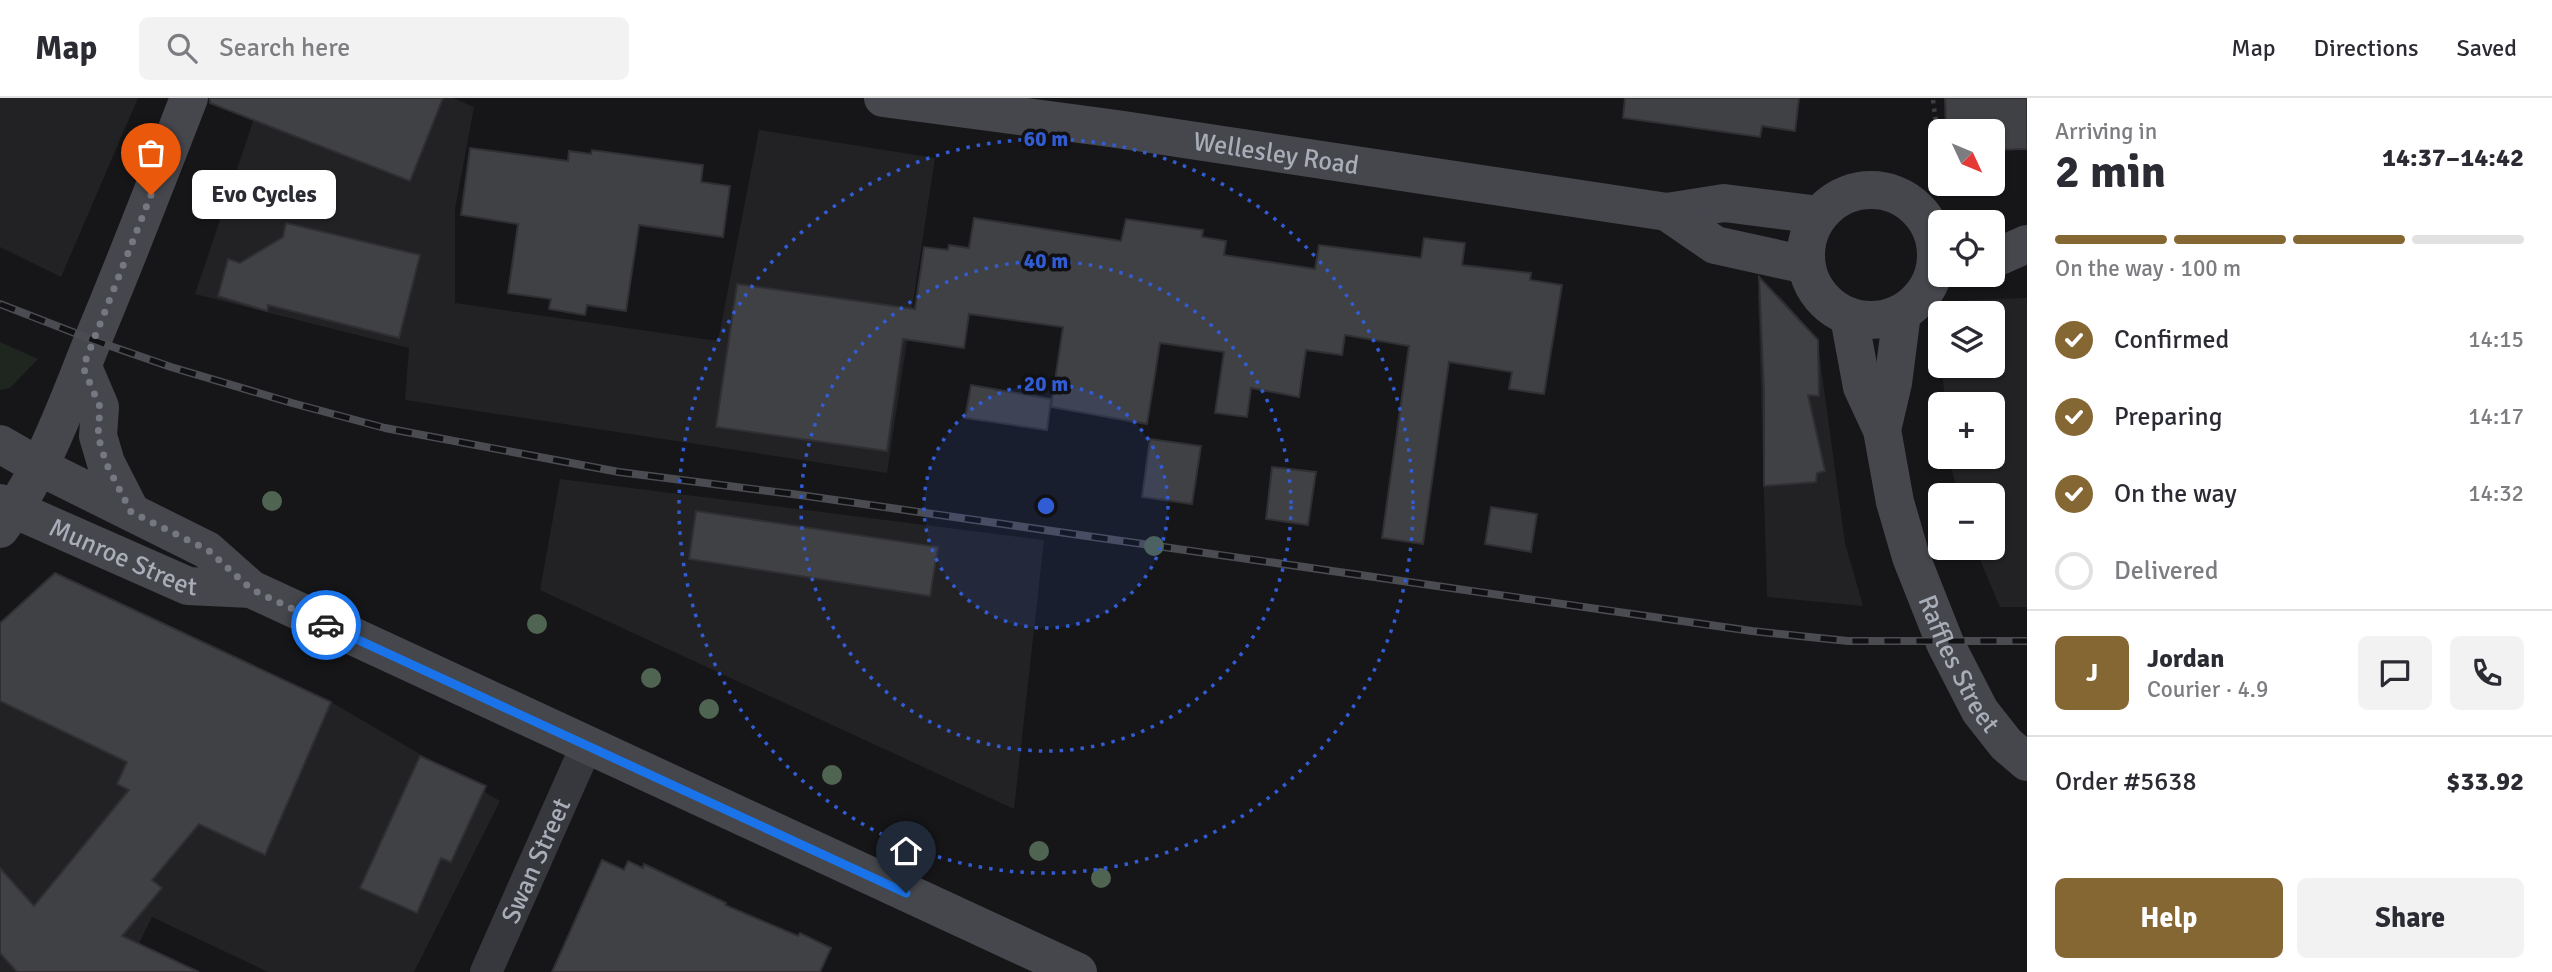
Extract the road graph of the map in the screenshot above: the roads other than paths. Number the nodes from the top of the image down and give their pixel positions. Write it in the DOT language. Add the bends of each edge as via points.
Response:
graph roads {
  1 [pos="189,98"];
  2 [pos="883,98"];
  3 [pos="1667,212"];
  4 [pos="1819,215"];
  5 [pos="1928,219"];
  6 [pos="2005,230"];
  7 [pos="2027,236"];
  8 [pos="2027,244"];
  9 [pos="2005,253"];
  10 [pos="1806,265"];
  11 [pos="1928,286"];
  12 [pos="1902,313"];
  13 [pos="1849,317"];
  14 [pos="83,367"];
  15 [pos="1882,430"];
  16 [pos="0,444"];
  17 [pos="40,467"];
  18 [pos="131,512"];
  19 [pos="5,514"];
  20 [pos="251,589"];
  21 [pos="586,747"];
  22 [pos="2027,762"];
  23 [pos="486,972"];
  24 [pos="1078,972"];
  1 -- 14 [label="street"];
  2 -- 3 [label="street, Wellesley Road"];
  3 -- 4 [label="street, Wellesley Road" via="1724,203"];
  3 -- 10 [label="street, Wellesley Road" via="1715,246"];
  4 -- 5 [label="street" via="1835,200 1877,190 1898,196"];
  4 -- 10 [label="street" via="1810,230"];
  6 -- 7 [label="street"];
  8 -- 9 [label="street"];
  10 -- 13 [label="street" via="1813,287 1828,306"];
  11 -- 12 [label="street"];
  12 -- 13 [label="street" via="1867,321"];
  12 -- 15 [label="street, Raffles Street"];
  13 -- 15 [label="street, Raffles Street" via="1862,387"];
  14 -- 17 [label="street"];
  14 -- 18 [label="street" via="100,407 98,436 106,463"];
  15 -- 22 [label="street, Raffles Street" via="1911,558 1945,643 1980,710 2006,744"];
  16 -- 17 [label="street, Munroe Street"];
  17 -- 18 [label="street, Munroe Street"];
  17 -- 19 [label="street"];
  18 -- 20 [label="street, Munroe Street" via="208,550"];
  19 -- 20 [label="street, Munroe Street" via="188,586"];
  20 -- 21 [label="street, Munroe Street"];
  21 -- 23 [label="street, Swan Street"];
  21 -- 24 [label="street, Munroe Street"];
}
